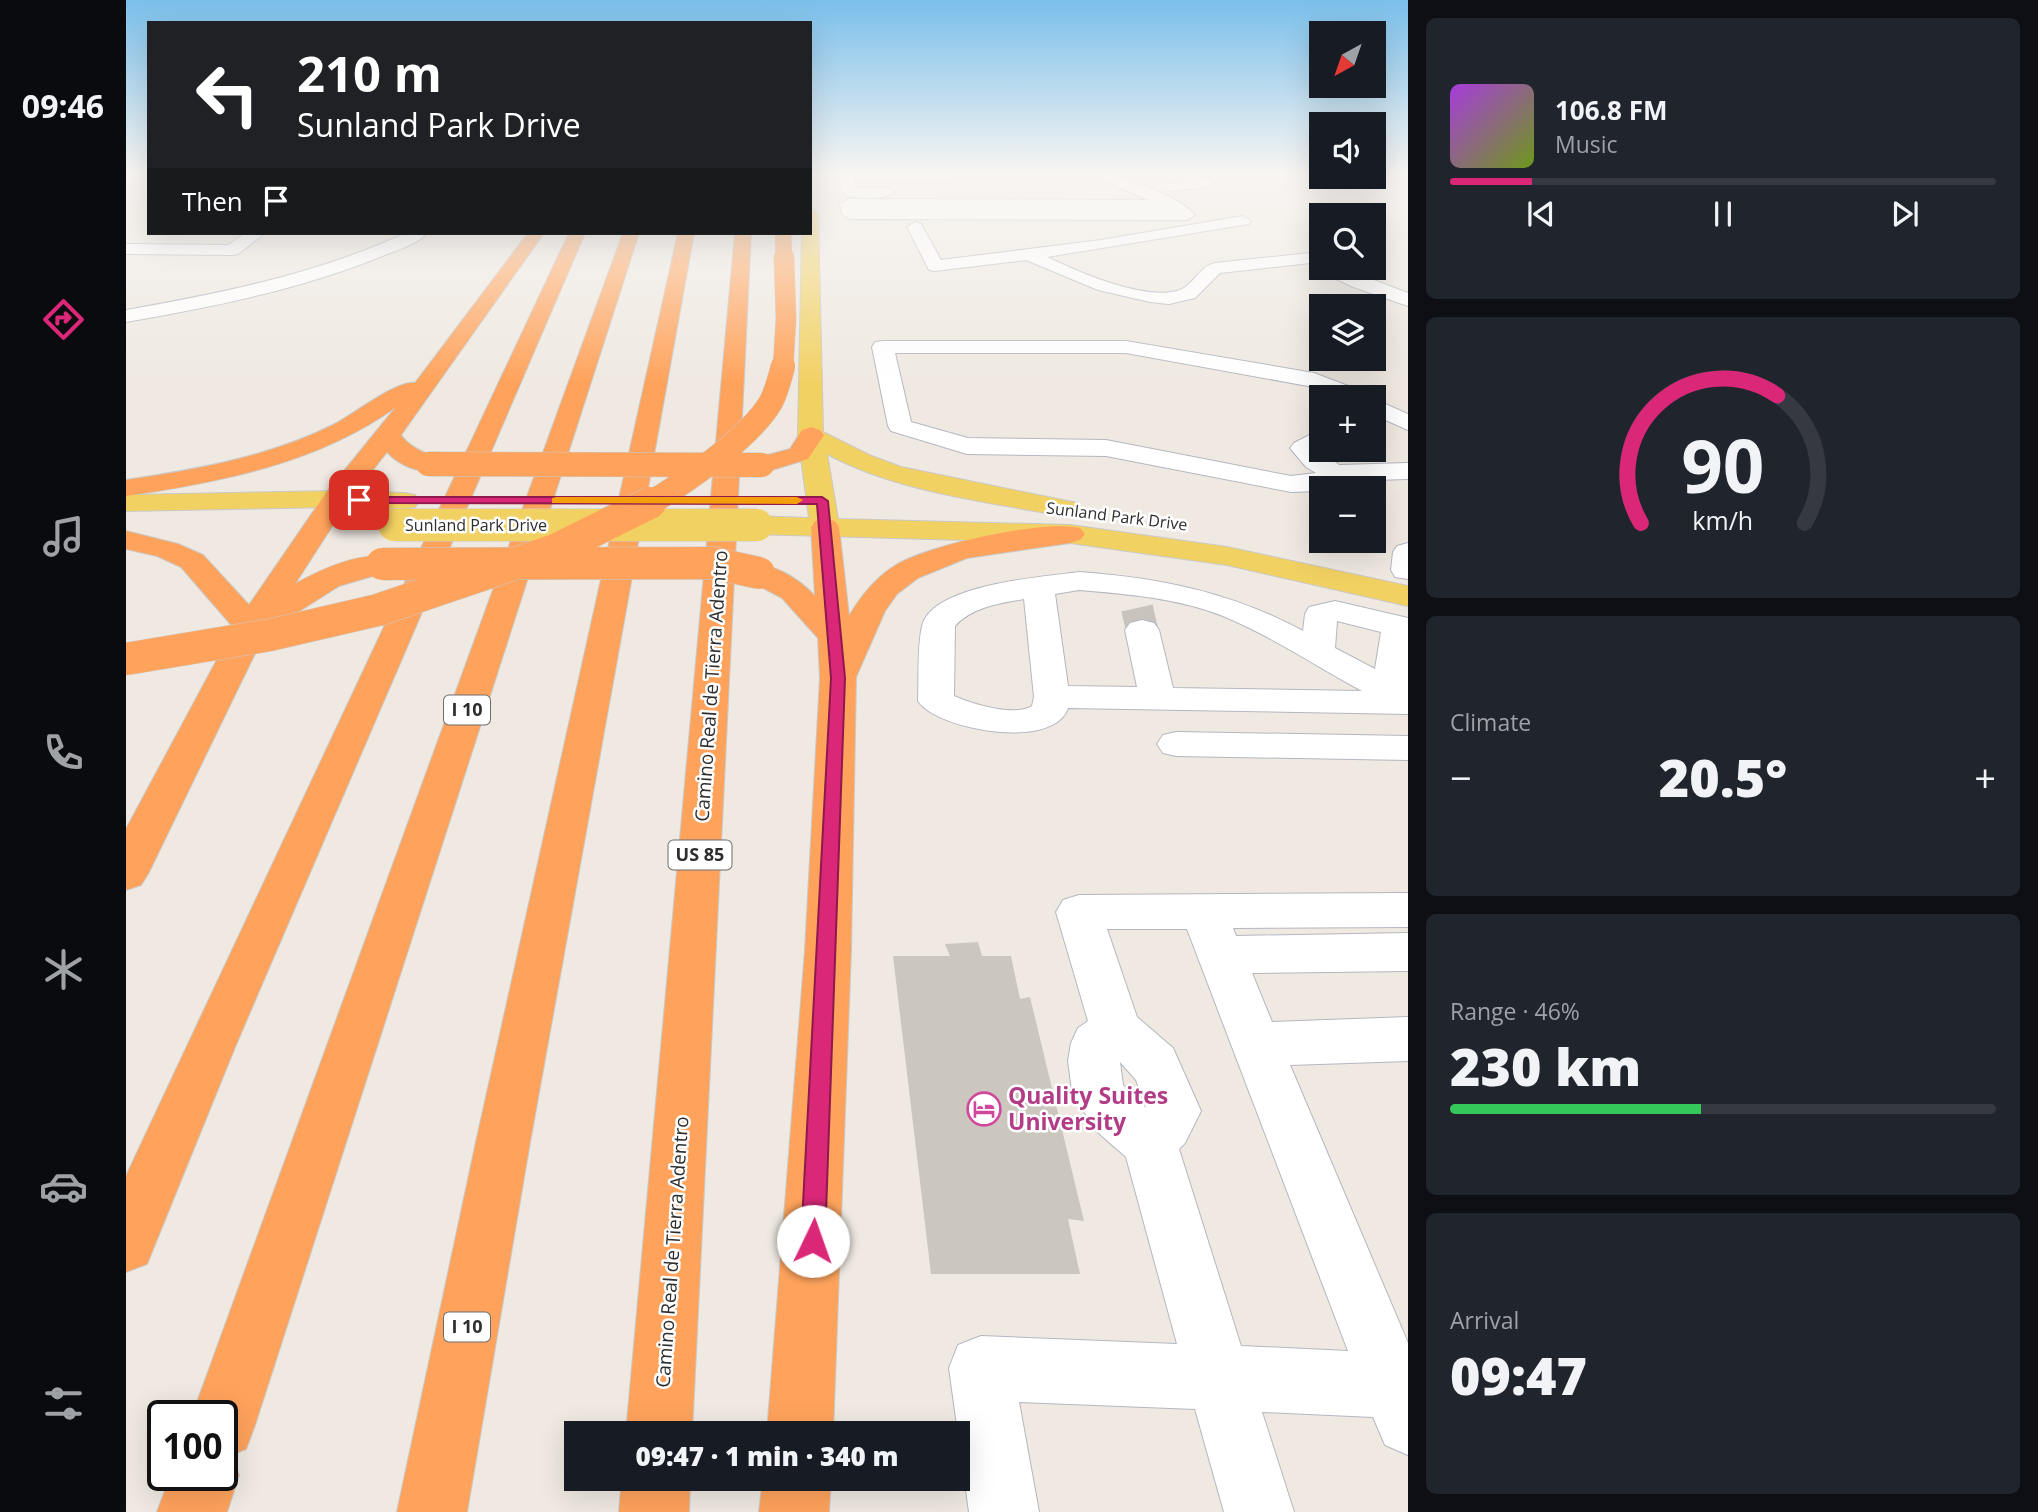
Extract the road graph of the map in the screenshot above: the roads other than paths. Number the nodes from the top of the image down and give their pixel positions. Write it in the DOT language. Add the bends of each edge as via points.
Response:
graph roads {
  1 [pos="251,242"];
  2 [pos="399,242"];
  3 [pos="530,242"];
  4 [pos="573,242"];
  5 [pos="628,242"];
  6 [pos="683,242"];
  7 [pos="736,242"];
  8 [pos="742,242"];
  9 [pos="783,242"];
  10 [pos="810,242"];
  11 [pos="922,242"];
  12 [pos="1123,242"];
  13 [pos="1288,246"];
  14 [pos="126,249"];
  15 [pos="1028,254"];
  16 [pos="1309,257"];
  17 [pos="1309,261"];
  18 [pos="270,271"];
  19 [pos="739,276"];
  20 [pos="1354,280"];
  21 [pos="289,281"];
  22 [pos="1408,300"];
  23 [pos="126,316"];
  24 [pos="440,363"];
  25 [pos="1326,385"];
  26 [pos="1386,412"];
  27 [pos="1408,423"];
  28 [pos="388,435"];
  29 [pos="811,435"];
  30 [pos="1390,458"];
  31 [pos="1317,462"];
  32 [pos="1408,471"];
  33 [pos="1334,473"];
  34 [pos="126,488"];
  35 [pos="860,501"];
  36 [pos="899,502"];
  37 [pos="126,503"];
  38 [pos="328,512"];
  39 [pos="824,514"];
  40 [pos="1069,521"];
  41 [pos="126,527"];
  42 [pos="126,540"];
  43 [pos="1039,589"];
  44 [pos="1406,591"];
  45 [pos="1137,608"];
  46 [pos="251,628"];
  47 [pos="1318,652"];
  48 [pos="836,656"];
  49 [pos="126,659"];
  50 [pos="1052,696"];
  51 [pos="1158,699"];
  52 [pos="1402,699"];
  53 [pos="1176,744"];
  54 [pos="1408,748"];
  55 [pos="126,874"];
  56 [pos="1408,910"];
  57 [pos="1212,933"];
  58 [pos="1408,952"];
  59 [pos="1408,1039"];
  60 [pos="1256,1044"];
  61 [pos="126,1243"];
  62 [pos="1219,1378"];
  63 [pos="230,1400"];
  64 [pos="1401,1404"];
  65 [pos="660,1421"];
  66 [pos="801,1421"];
  67 [pos="199,1491"];
  68 [pos="655,1491"];
  69 [pos="796,1491"];
  70 [pos="192,1512"];
  71 [pos="432,1512"];
  72 [pos="654,1512"];
  73 [pos="794,1512"];
  74 [pos="1004,1512"];
  75 [pos="1259,1512"];
  1 -- 14 [label="street" via="241,255"];
  2 -- 21 [label="street"];
  3 -- 24 [label="highway"];
  4 -- 61 [label="highway"];
  5 -- 63 [label="highway, I 10"];
  6 -- 71 [label="highway, I 10"];
  7 -- 19 [label="highway"];
  8 -- 19 [label="highway, Camino Real de Tierra Adentro / US 85"];
  9 -- 49 [label="highway, bridge" via="786,337 772,400 700,470 642,509 579,541 503,571 357,616"];
  10 -- 29 [label="main road"];
  11 -- 15 [label="street" via="935,266"];
  12 -- 15 [label="street"];
  13 -- 16 [label="street"];
  15 -- 17 [label="street" via="1069,274 1170,299 1189,293 1215,268"];
  18 -- 21 [label="street"];
  19 -- 65 [label="highway, Camino Real de Tierra Adentro / US 85"];
  20 -- 22 [label="street"];
  21 -- 23 [label="street"];
  24 -- 28 [label="highway"];
  24 -- 34 [label="highway" via="379,411 320,441 214,473"];
  25 -- 33 [label="street" via="1126,347 883,347 900,426 949,443 1106,448 1291,484 1320,483"];
  26 -- 27 [label="street"];
  28 -- 29 [label="highway, bridge" via="397,451 428,464 762,465 799,454"];
  28 -- 38 [label="highway"];
  29 -- 39 [label="main road"];
  29 -- 40 [label="main road" via="894,474"];
  30 -- 32 [label="street"];
  30 -- 33 [label="street"];
  31 -- 33 [label="street"];
  35 -- 39 [label="main road, Sunland Park Drive"];
  36 -- 40 [label="main road, Sunland Park Drive" via="1000,504"];
  37 -- 38 [label="main road, Sunland Park Drive"];
  38 -- 39 [label="main road, Sunland Park Drive, bridge"];
  38 -- 41 [label="main road, Sunland Park Drive"];
  38 -- 46 [label="highway"];
  39 -- 40 [label="main road, Sunland Park Drive"];
  39 -- 48 [label="highway"];
  40 -- 44 [label="main road, Sunland Park Drive"];
  40 -- 48 [label="highway" via="914,568 890,583"];
  42 -- 46 [label="highway" via="192,561"];
  43 -- 45 [label="street" via="1079,582"];
  43 -- 50 [label="street"];
  43 -- 50 [label="street" via="984,596 949,613 939,624 936,701 976,716 1032,721 1049,712"];
  44 -- 47 [label="street" via="1321,614"];
  44 -- 52 [label="street"];
  45 -- 47 [label="street" via="1185,595 1233,609"];
  45 -- 51 [label="street"];
  46 -- 48 [label="highway, bridge" via="307,588 358,567 714,563 759,573 793,591"];
  46 -- 55 [label="highway"];
  47 -- 52 [label="street"];
  48 -- 66 [label="highway" via="828,950"];
  50 -- 51 [label="street"];
  51 -- 52 [label="street"];
  53 -- 54 [label="street"];
  56 -- 57 [label="street"];
  57 -- 58 [label="street"];
  57 -- 60 [label="street"];
  57 -- 62 [label="street" via="1079,912 1116,1030 1096,1043 1092,1062 1099,1097 1118,1119 1149,1142"];
  59 -- 60 [label="street"];
  60 -- 64 [label="street"];
  62 -- 64 [label="street"];
  62 -- 74 [label="street" via="981,1368"];
  62 -- 75 [label="street"];
  67 -- 70 [label="highway"];
  68 -- 72 [label="highway"];
  69 -- 73 [label="highway"];
}
